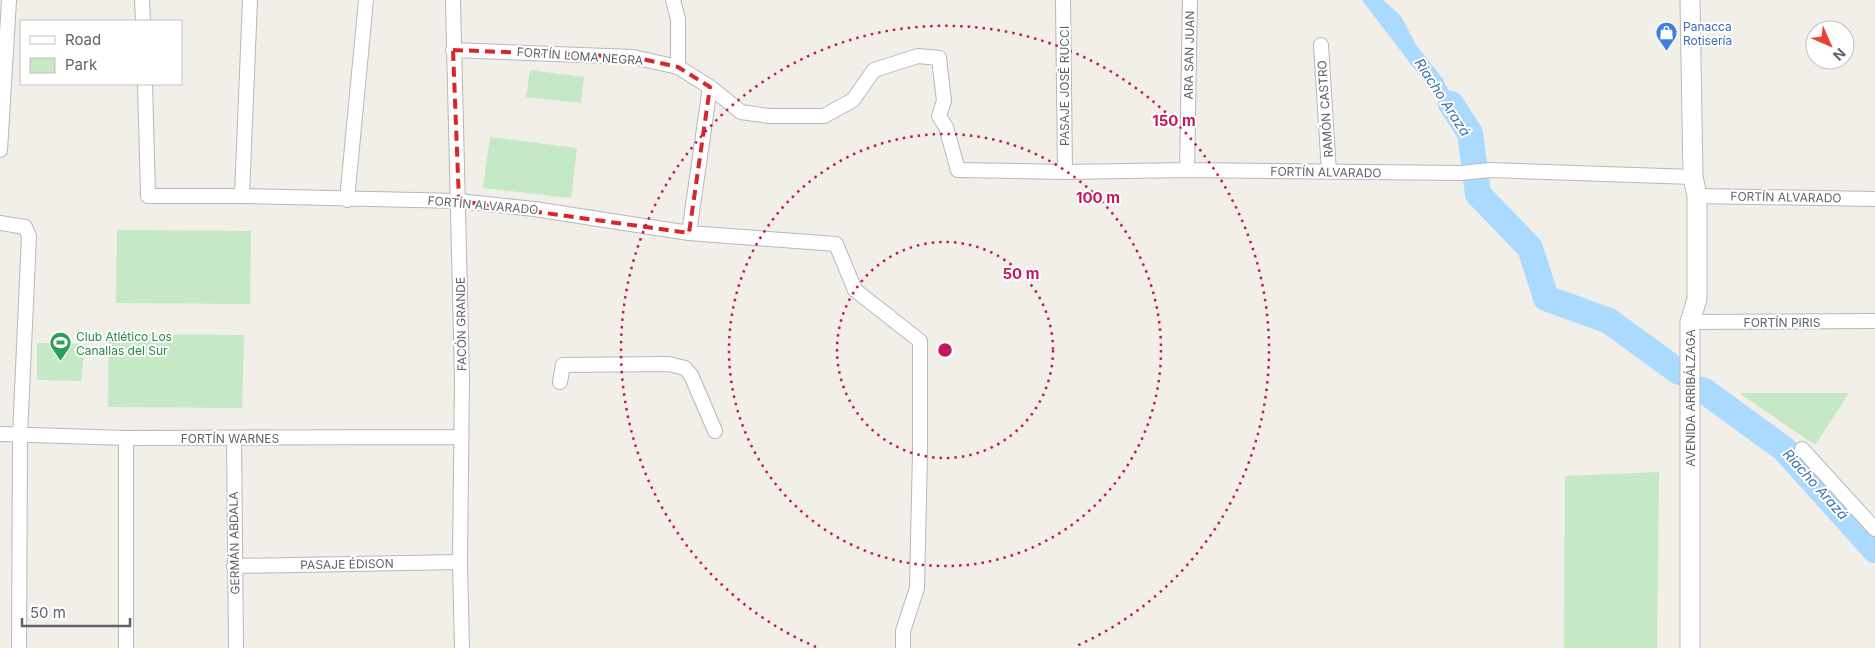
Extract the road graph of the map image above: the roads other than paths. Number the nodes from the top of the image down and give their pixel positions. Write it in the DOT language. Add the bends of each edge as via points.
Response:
graph roads {
  1 [pos="8,0"];
  2 [pos="142,0"];
  3 [pos="250,0"];
  4 [pos="366,0"];
  5 [pos="453,0"];
  6 [pos="673,0"];
  7 [pos="1063,0"];
  8 [pos="1190,0"];
  9 [pos="1690,0"];
  10 [pos="143,20"];
  11 [pos="1321,45"];
  12 [pos="453,50"];
  13 [pos="678,67"];
  14 [pos="145,85"];
  15 [pos="710,87"];
  16 [pos="0,150"];
  17 [pos="958,170"];
  18 [pos="1187,170"];
  19 [pos="1064,172"];
  20 [pos="1330,172"];
  21 [pos="1693,176"];
  22 [pos="242,196"];
  23 [pos="1697,196"];
  24 [pos="1875,199"];
  25 [pos="347,200"];
  26 [pos="458,201"];
  27 [pos="0,223"];
  28 [pos="690,233"];
  29 [pos="1875,321"];
  30 [pos="1690,322"];
  31 [pos="560,382"];
  32 [pos="715,431"];
  33 [pos="0,434"];
  34 [pos="20,435"];
  35 [pos="461,437"];
  36 [pos="126,438"];
  37 [pos="234,438"];
  38 [pos="1802,449"];
  39 [pos="1875,529"];
  40 [pos="460,562"];
  41 [pos="234,566"];
  42 [pos="18,648"];
  43 [pos="126,648"];
  44 [pos="236,648"];
  45 [pos="462,648"];
  46 [pos="903,648"];
  47 [pos="1690,648"];
  1 -- 16 [label="street"];
  2 -- 10 [label="street"];
  3 -- 22 [label="street"];
  4 -- 25 [label="street"];
  5 -- 12 [label="street, FACÓN GRANDE"];
  6 -- 13 [label="street" via="678,19"];
  7 -- 19 [label="street, PASAJE JOSÉ RUCCI"];
  8 -- 18 [label="street, ARA SAN JUAN"];
  9 -- 21 [label="main road, AVENIDA ARRIBÁLZAGA"];
  11 -- 20 [label="street, RAMÓN CASTRO"];
  12 -- 13 [label="street, FORTÍN LOMA NEGRA" via="633,57"];
  12 -- 26 [label="street, FACÓN GRANDE"];
  13 -- 15 [label="street, FORTÍN LOMA NEGRA"];
  14 -- 22 [label="street, FORTÍN ALVARADO" via="148,196"];
  15 -- 17 [label="street, FORTÍN LOMA NEGRA" via="740,112 769,116 824,116 853,100 874,70 918,56 939,58 944,101 939,116 946,127"];
  15 -- 28 [label="street"];
  17 -- 19 [label="street, FORTÍN ALVARADO"];
  18 -- 19 [label="street, FORTÍN ALVARADO"];
  18 -- 20 [label="street, FORTÍN ALVARADO"];
  20 -- 21 [label="street, FORTÍN ALVARADO" via="1461,173 1490,170"];
  21 -- 23 [label="main road, AVENIDA ARRIBÁLZAGA"];
  22 -- 25 [label="street, FORTÍN ALVARADO"];
  23 -- 24 [label="street, FORTÍN ALVARADO"];
  23 -- 30 [label="main road, AVENIDA ARRIBÁLZAGA" via="1697,300"];
  25 -- 26 [label="street, FORTÍN ALVARADO"];
  26 -- 28 [label="street, FORTÍN ALVARADO"];
  26 -- 35 [label="street, FACÓN GRANDE"];
  27 -- 34 [label="street" via="25,227 29,236"];
  28 -- 46 [label="street, FORTÍN ALVARADO" via="836,244 855,290 920,341 917,588 903,631"];
  29 -- 30 [label="street, FORTÍN PIRIS"];
  30 -- 47 [label="main road, AVENIDA ARRIBÁLZAGA"];
  31 -- 32 [label="street" via="564,365 669,364 685,368"];
  33 -- 34 [label="street, FORTÍN WARNES"];
  34 -- 36 [label="street, FORTÍN WARNES"];
  34 -- 42 [label="street"];
  35 -- 37 [label="street, FORTÍN WARNES"];
  35 -- 40 [label="street, FACÓN GRANDE"];
  36 -- 37 [label="street, FORTÍN WARNES"];
  36 -- 43 [label="street"];
  37 -- 41 [label="street, GERMÁN ABDALA"];
  38 -- 39 [label="street"];
  40 -- 41 [label="street, PASAJE ÉDISON"];
  40 -- 45 [label="street, FACÓN GRANDE"];
  41 -- 44 [label="street, GERMÁN ABDALA"];
}
